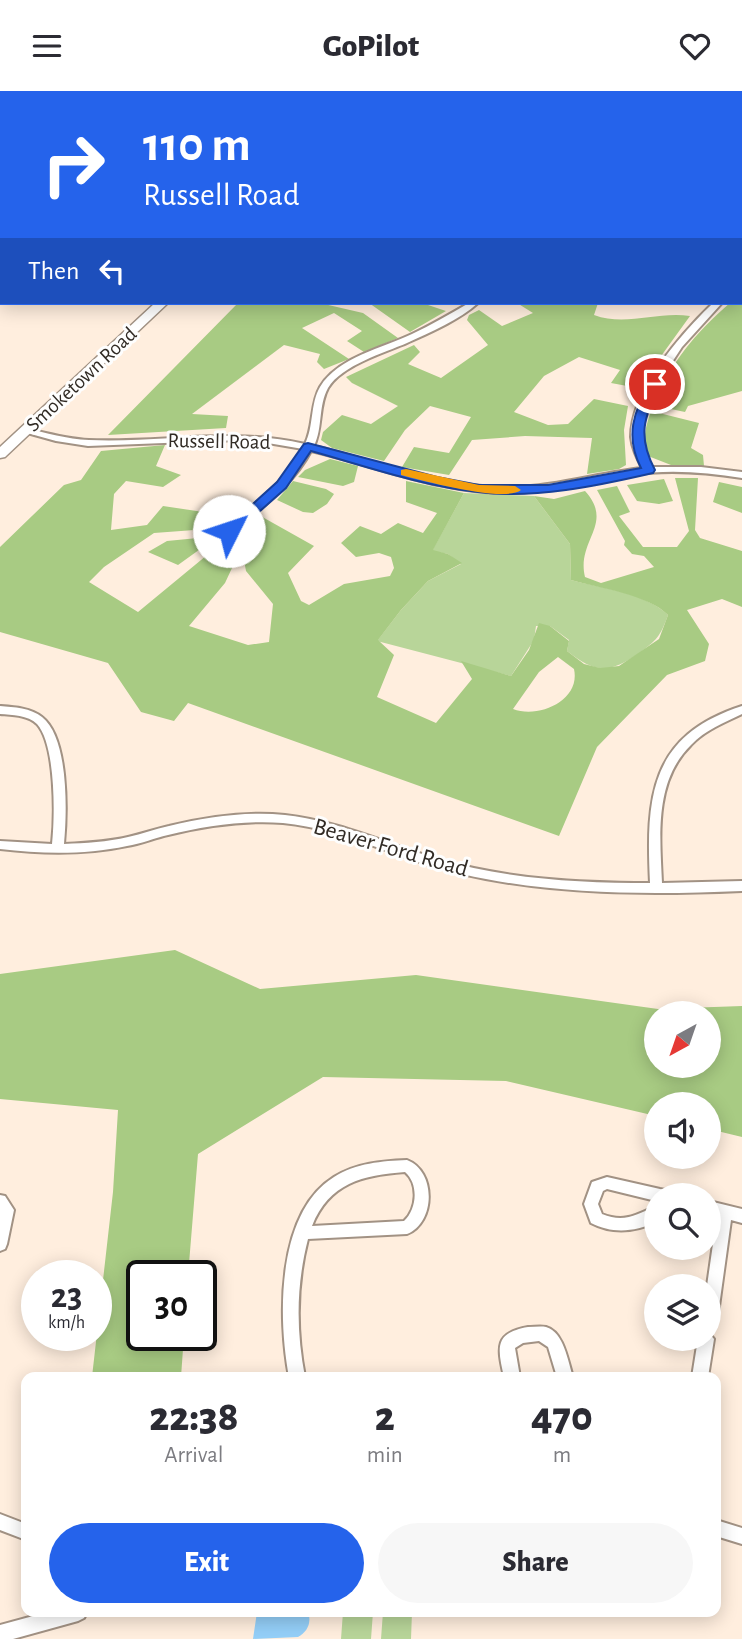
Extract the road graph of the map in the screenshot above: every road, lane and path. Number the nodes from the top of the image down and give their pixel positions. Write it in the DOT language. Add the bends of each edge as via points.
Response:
graph roads {
  1 [pos="160,305"];
  2 [pos="470,305"];
  3 [pos="716,305"];
  4 [pos="25,431"];
  5 [pos="308,447"];
  6 [pos="0,454"];
  7 [pos="648,470"];
  8 [pos="742,475"];
  9 [pos="229,531"];
  10 [pos="742,709"];
  11 [pos="0,710"];
  12 [pos="0,845"];
  13 [pos="58,849"];
  14 [pos="742,886"];
  15 [pos="656,887"];
  16 [pos="644,1191"];
  17 [pos="0,1201"];
  18 [pos="721,1211"];
  19 [pos="725,1212"];
  20 [pos="742,1216"];
  21 [pos="644,1220"];
  22 [pos="302,1233"];
  23 [pos="0,1244"];
  24 [pos="716,1274"];
  25 [pos="704,1351"];
  26 [pos="296,1372"];
  27 [pos="511,1372"];
  28 [pos="563,1372"];
  29 [pos="701,1372"];
  30 [pos="0,1522"];
  31 [pos="21,1530"];
  32 [pos="721,1530"];
  33 [pos="742,1536"];
  34 [pos="60,1617"];
  35 [pos="0,1634"];
  1 -- 4 [label="main road, Smoketown Road"];
  2 -- 5 [label="street" via="330,381 319,398"];
  3 -- 7 [label="street" via="665,365 643,407 637,442"];
  4 -- 5 [label="street, Russell Road" via="85,443 209,437"];
  4 -- 6 [label="main road, Smoketown Road"];
  5 -- 7 [label="street, Russell Road" via="479,489 548,488"];
  5 -- 9 [label="street" via="282,485"];
  7 -- 8 [label="street, Russell Road"];
  10 -- 15 [label="street" via="697,734 665,770 653,811"];
  11 -- 13 [label="street" via="26,714 48,731 60,801"];
  12 -- 13 [label="street, Beaver Ford Road"];
  13 -- 15 [label="street, Beaver Ford Road" via="120,843 212,822 284,819 344,830 464,871 563,883"];
  14 -- 15 [label="street, Beaver Ford Road"];
  16 -- 21 [label="street" via="607,1183 597,1187 591,1204 596,1218 607,1224"];
  17 -- 23 [label="street" via="7,1210"];
  18 -- 19 [label="street"];
  19 -- 20 [label="street"];
  19 -- 24 [label="street"];
  22 -- 22 [label="street" via="407,1227 418,1216 419,1174 407,1166 347,1175 317,1201"];
  22 -- 26 [label="street" via="289,1287 290,1345"];
  25 -- 29 [label="street"];
  27 -- 28 [label="street" via="506,1347 525,1334 545,1334 554,1343"];
  30 -- 31 [label="street"];
  32 -- 33 [label="street"];
  34 -- 35 [label="street"];
}
